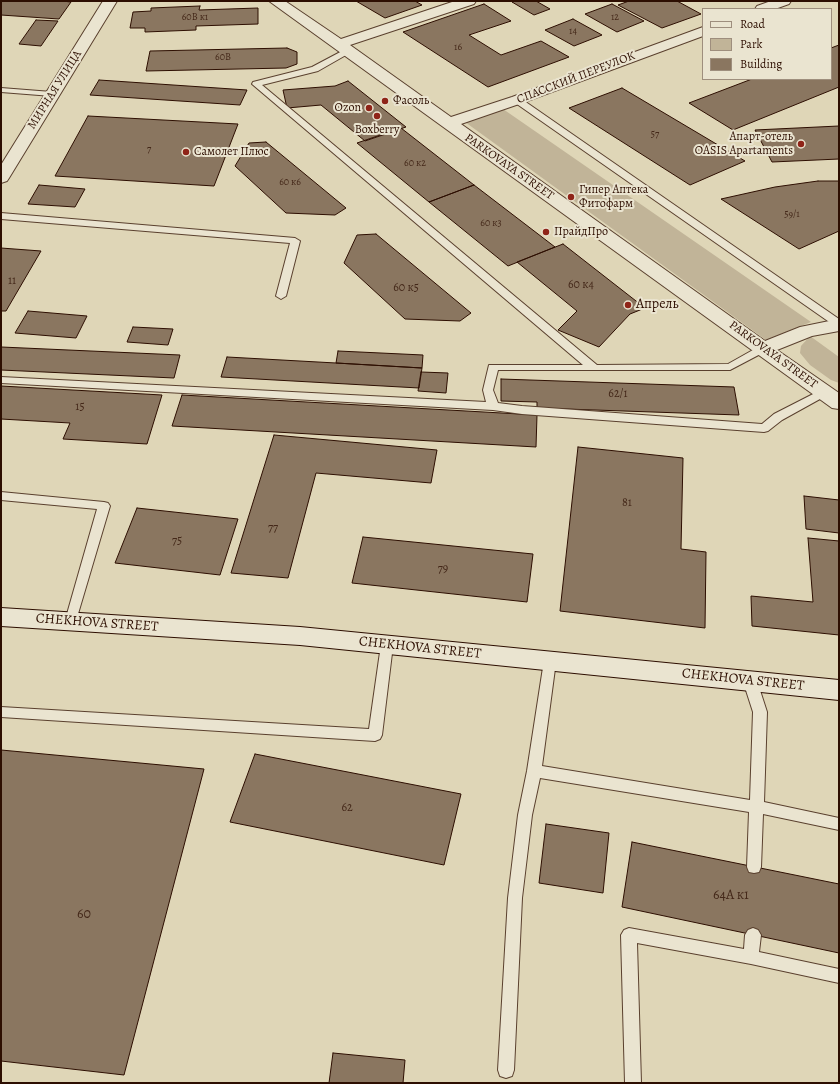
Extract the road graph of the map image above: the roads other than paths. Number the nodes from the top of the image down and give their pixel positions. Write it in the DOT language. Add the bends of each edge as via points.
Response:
graph roads {
  1 [pos="110,1"];
  2 [pos="276,1"];
  3 [pos="469,1"];
  4 [pos="784,1"];
  5 [pos="765,8"];
  6 [pos="702,30"];
  7 [pos="344,48"];
  8 [pos="1,90"];
  9 [pos="52,94"];
  10 [pos="517,100"];
  11 [pos="448,123"];
  12 [pos="1,178"];
  13 [pos="1,216"];
  14 [pos="281,296"];
  15 [pos="839,325"];
  16 [pos="764,348"];
  17 [pos="594,368"];
  18 [pos="1,380"];
  19 [pos="825,392"];
  20 [pos="839,403"];
  21 [pos="493,406"];
  22 [pos="1,496"];
  23 [pos="1,617"];
  24 [pos="71,621"];
  25 [pos="387,644"];
  26 [pos="550,661"];
  27 [pos="750,681"];
  28 [pos="839,690"];
  29 [pos="1,712"];
  30 [pos="534,771"];
  31 [pos="757,808"];
  32 [pos="839,824"];
  33 [pos="754,867"];
  34 [pos="753,934"];
  35 [pos="751,957"];
  36 [pos="839,976"];
  37 [pos="506,1070"];
  38 [pos="633,1083"];
  1 -- 9 [label="street, МИРНАЯ УЛИЦА"];
  2 -- 7 [label="street, PARKOVAYA STREET"];
  3 -- 7 [label="street"];
  4 -- 5 [label="street"];
  6 -- 10 [label="street, СПАССКИЙ ПЕРЕУЛОК"];
  7 -- 11 [label="street, PARKOVAYA STREET"];
  7 -- 17 [label="lane" via="315,69 256,84"];
  8 -- 9 [label="lane"];
  9 -- 12 [label="street, МИРНАЯ УЛИЦА"];
  10 -- 11 [label="street, СПАССКИЙ ПЕРЕУЛОК"];
  10 -- 15 [label="lane"];
  11 -- 16 [label="street, PARKOVAYA STREET"];
  13 -- 14 [label="lane" via="295,241"];
  15 -- 16 [label="street" via="807,331"];
  16 -- 17 [label="lane" via="730,367"];
  16 -- 19 [label="street, PARKOVAYA STREET"];
  17 -- 21 [label="lane" via="493,367 488,390"];
  18 -- 21 [label="lane"];
  19 -- 20 [label="street, PARKOVAYA STREET"];
  19 -- 21 [label="lane" via="778,417 764,428"];
  22 -- 24 [label="lane" via="104,506"];
  23 -- 24 [label="street, CHEKHOVA STREET"];
  24 -- 25 [label="street, CHEKHOVA STREET"];
  25 -- 26 [label="street, CHEKHOVA STREET"];
  25 -- 29 [label="lane" via="375,735"];
  26 -- 27 [label="street, CHEKHOVA STREET"];
  26 -- 30 [label="lane"];
  27 -- 28 [label="street, CHEKHOVA STREET"];
  27 -- 31 [label="lane" via="760,712"];
  30 -- 31 [label="lane"];
  30 -- 37 [label="lane" via="525,815 515,898"];
  31 -- 32 [label="lane"];
  31 -- 33 [label="lane"];
  34 -- 35 [label="lane"];
  35 -- 36 [label="lane"];
  35 -- 38 [label="lane" via="629,935"];
}
